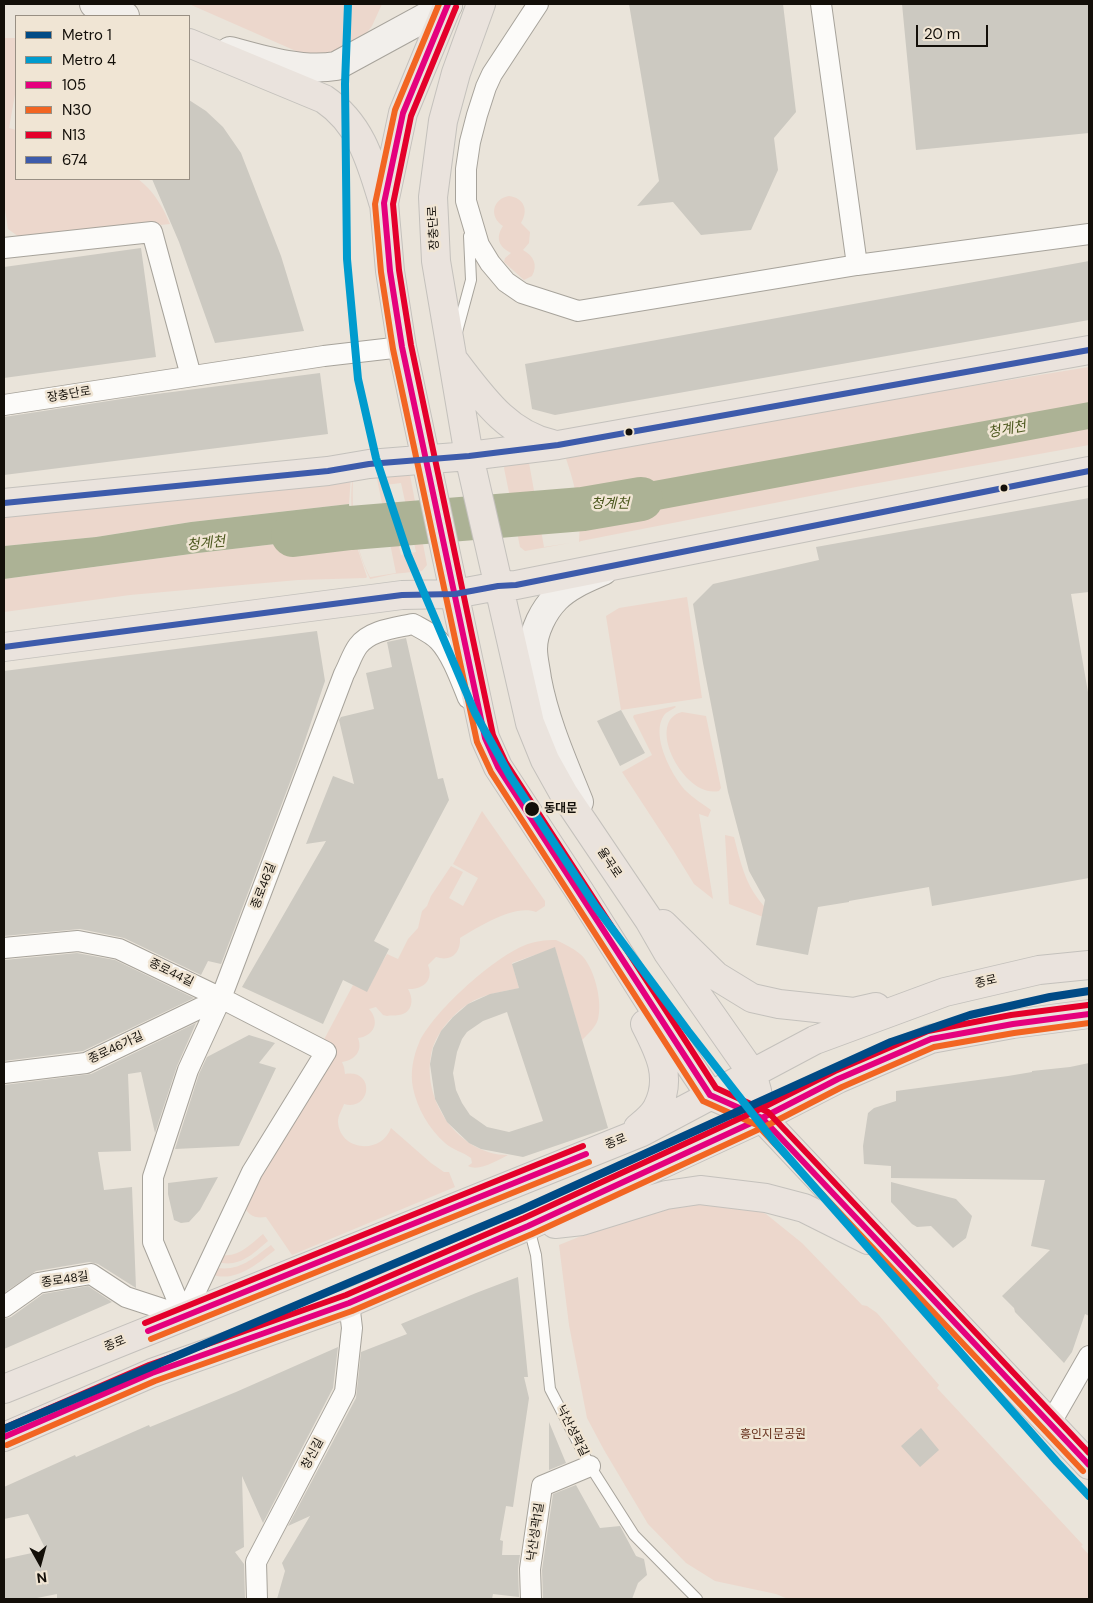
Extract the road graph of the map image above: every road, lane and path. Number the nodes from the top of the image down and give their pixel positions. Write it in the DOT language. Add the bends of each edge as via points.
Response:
graph roads {
  1 [pos="94,4"];
  2 [pos="448,4"];
  3 [pos="481,4"];
  4 [pos="538,4"];
  5 [pos="821,4"];
  6 [pos="122,15"];
  7 [pos="190,42"];
  8 [pos="190,42"];
  9 [pos="466,201"];
  10 [pos="384,202"];
  11 [pos="1089,234"];
  12 [pos="4,248"];
  13 [pos="857,265"];
  14 [pos="402,347"];
  15 [pos="1089,350"];
  16 [pos="452,356"];
  17 [pos="191,376"];
  18 [pos="4,405"];
  19 [pos="558,445"];
  20 [pos="469,456"];
  21 [pos="425,458"];
  22 [pos="1089,471"];
  23 [pos="4,503"];
  24 [pos="600,569"];
  25 [pos="498,586"];
  26 [pos="455,594"];
  27 [pos="374,599"];
  28 [pos="413,624"];
  29 [pos="4,647"];
  30 [pos="485,738"];
  31 [pos="597,845"];
  32 [pos="621,882"];
  33 [pos="580,892"];
  34 [pos="4,948"];
  35 [pos="1089,965"];
  36 [pos="945,992"];
  37 [pos="221,998"];
  38 [pos="699,998"];
  39 [pos="1089,1014"];
  40 [pos="660,1021"];
  41 [pos="4,1073"];
  42 [pos="752,1073"];
  43 [pos="710,1095"];
  44 [pos="762,1118"];
  45 [pos="626,1138"];
  46 [pos="528,1226"];
  47 [pos="885,1248"];
  48 [pos="349,1303"];
  49 [pos="4,1307"];
  50 [pos="184,1316"];
  51 [pos="1089,1356"];
  52 [pos="4,1389"];
  53 [pos="1050,1424"];
  54 [pos="4,1437"];
  55 [pos="1089,1465"];
  56 [pos="590,1466"];
  57 [pos="257,1599"];
  58 [pos="531,1599"];
  59 [pos="697,1599"];
  1 -- 6 [label="street"];
  2 -- 7 [label="street" via="358,56 321,69 272,62"];
  2 -- 10 [label="main road" via="403,113"];
  3 -- 16 [label="main road, 장충단로" via="448,96 433,197 436,261"];
  4 -- 9 [label="street" via="486,87 470,142"];
  5 -- 13 [label="street"];
  8 -- 10 [label="main road" via="324,99 338,108 368,154"];
  9 -- 13 [label="street" via="479,245 506,282 522,293 578,312"];
  9 -- 16 [label="lane" via="471,280"];
  10 -- 14 [label="main road" via="390,271"];
  11 -- 13 [label="street"];
  12 -- 17 [label="street" via="152,232"];
  14 -- 17 [label="street, 장충단로"];
  14 -- 21 [label="main road"];
  15 -- 19 [label="main road"];
  16 -- 19 [label="main road" via="503,419 538,441"];
  16 -- 20 [label="main road, 장충단로"];
  17 -- 18 [label="street, 장충단로"];
  19 -- 20 [label="main road"];
  20 -- 21 [label="main road"];
  20 -- 25 [label="main road, 율곡로"];
  21 -- 23 [label="main road"];
  21 -- 26 [label="main road"];
  22 -- 24 [label="main road"];
  24 -- 25 [label="main road"];
  24 -- 31 [label="street" via="557,598 547,609 535,636 533,650 549,728"];
  25 -- 26 [label="main road"];
  25 -- 31 [label="main road, 율곡로" via="530,723 564,794"];
  26 -- 27 [label="main road"];
  26 -- 30 [label="main road"];
  27 -- 28 [label="street" via="392,604"];
  27 -- 29 [label="main road"];
  28 -- 30 [label="street" via="440,642"];
  28 -- 37 [label="street, 종로46길" via="382,631 358,646 344,674"];
  30 -- 33 [label="main road" via="498,767"];
  31 -- 32 [label="main road, 율곡로"];
  32 -- 36 [label="main road" via="716,976 752,998 854,1012"];
  32 -- 38 [label="main road, 율곡로"];
  33 -- 40 [label="main road"];
  33 -- 45 [label="main road" via="660,1055 665,1072 664,1090 657,1109"];
  34 -- 37 [label="street, 종로44길" via="78,941 119,948"];
  35 -- 36 [label="main road, 종로" via="1039,970"];
  36 -- 42 [label="main road, 종로" via="815,1040"];
  37 -- 41 [label="street, 종로46가길" via="86,1063"];
  37 -- 50 [label="street, 종로46길" via="188,1070 153,1177 153,1242"];
  37 -- 50 [label="street, 종로44길" via="326,1052 252,1172"];
  38 -- 40 [label="main road"];
  38 -- 42 [label="main road, 율곡로"];
  39 -- 44 [label="main road" via="932,1039 838,1079"];
  40 -- 43 [label="main road"];
  42 -- 43 [label="main road, 종로"];
  42 -- 44 [label="main road, 율곡로"];
  43 -- 44 [label="main road"];
  43 -- 45 [label="main road, 종로"];
  44 -- 46 [label="main road"];
  44 -- 47 [label="main road"];
  45 -- 50 [label="main road, 종로"];
  46 -- 47 [label="main road" via="582,1221 666,1195 700,1190 766,1198 804,1208"];
  46 -- 48 [label="main road"];
  46 -- 56 [label="lane, 낙산성곽길" via="536,1255 550,1390"];
  47 -- 53 [label="main road"];
  48 -- 54 [label="main road" via="152,1373"];
  48 -- 57 [label="street, 창신길" via="352,1328 346,1392 256,1562"];
  49 -- 50 [label="street, 종로48길" via="38,1283 91,1274 126,1297"];
  50 -- 52 [label="main road, 종로"];
  51 -- 53 [label="street"];
  53 -- 55 [label="main road"];
  56 -- 58 [label="street, 낙산성곽1길" via="542,1486 530,1569"];
  56 -- 59 [label="lane, 낙산성곽길" via="634,1535"];
}
